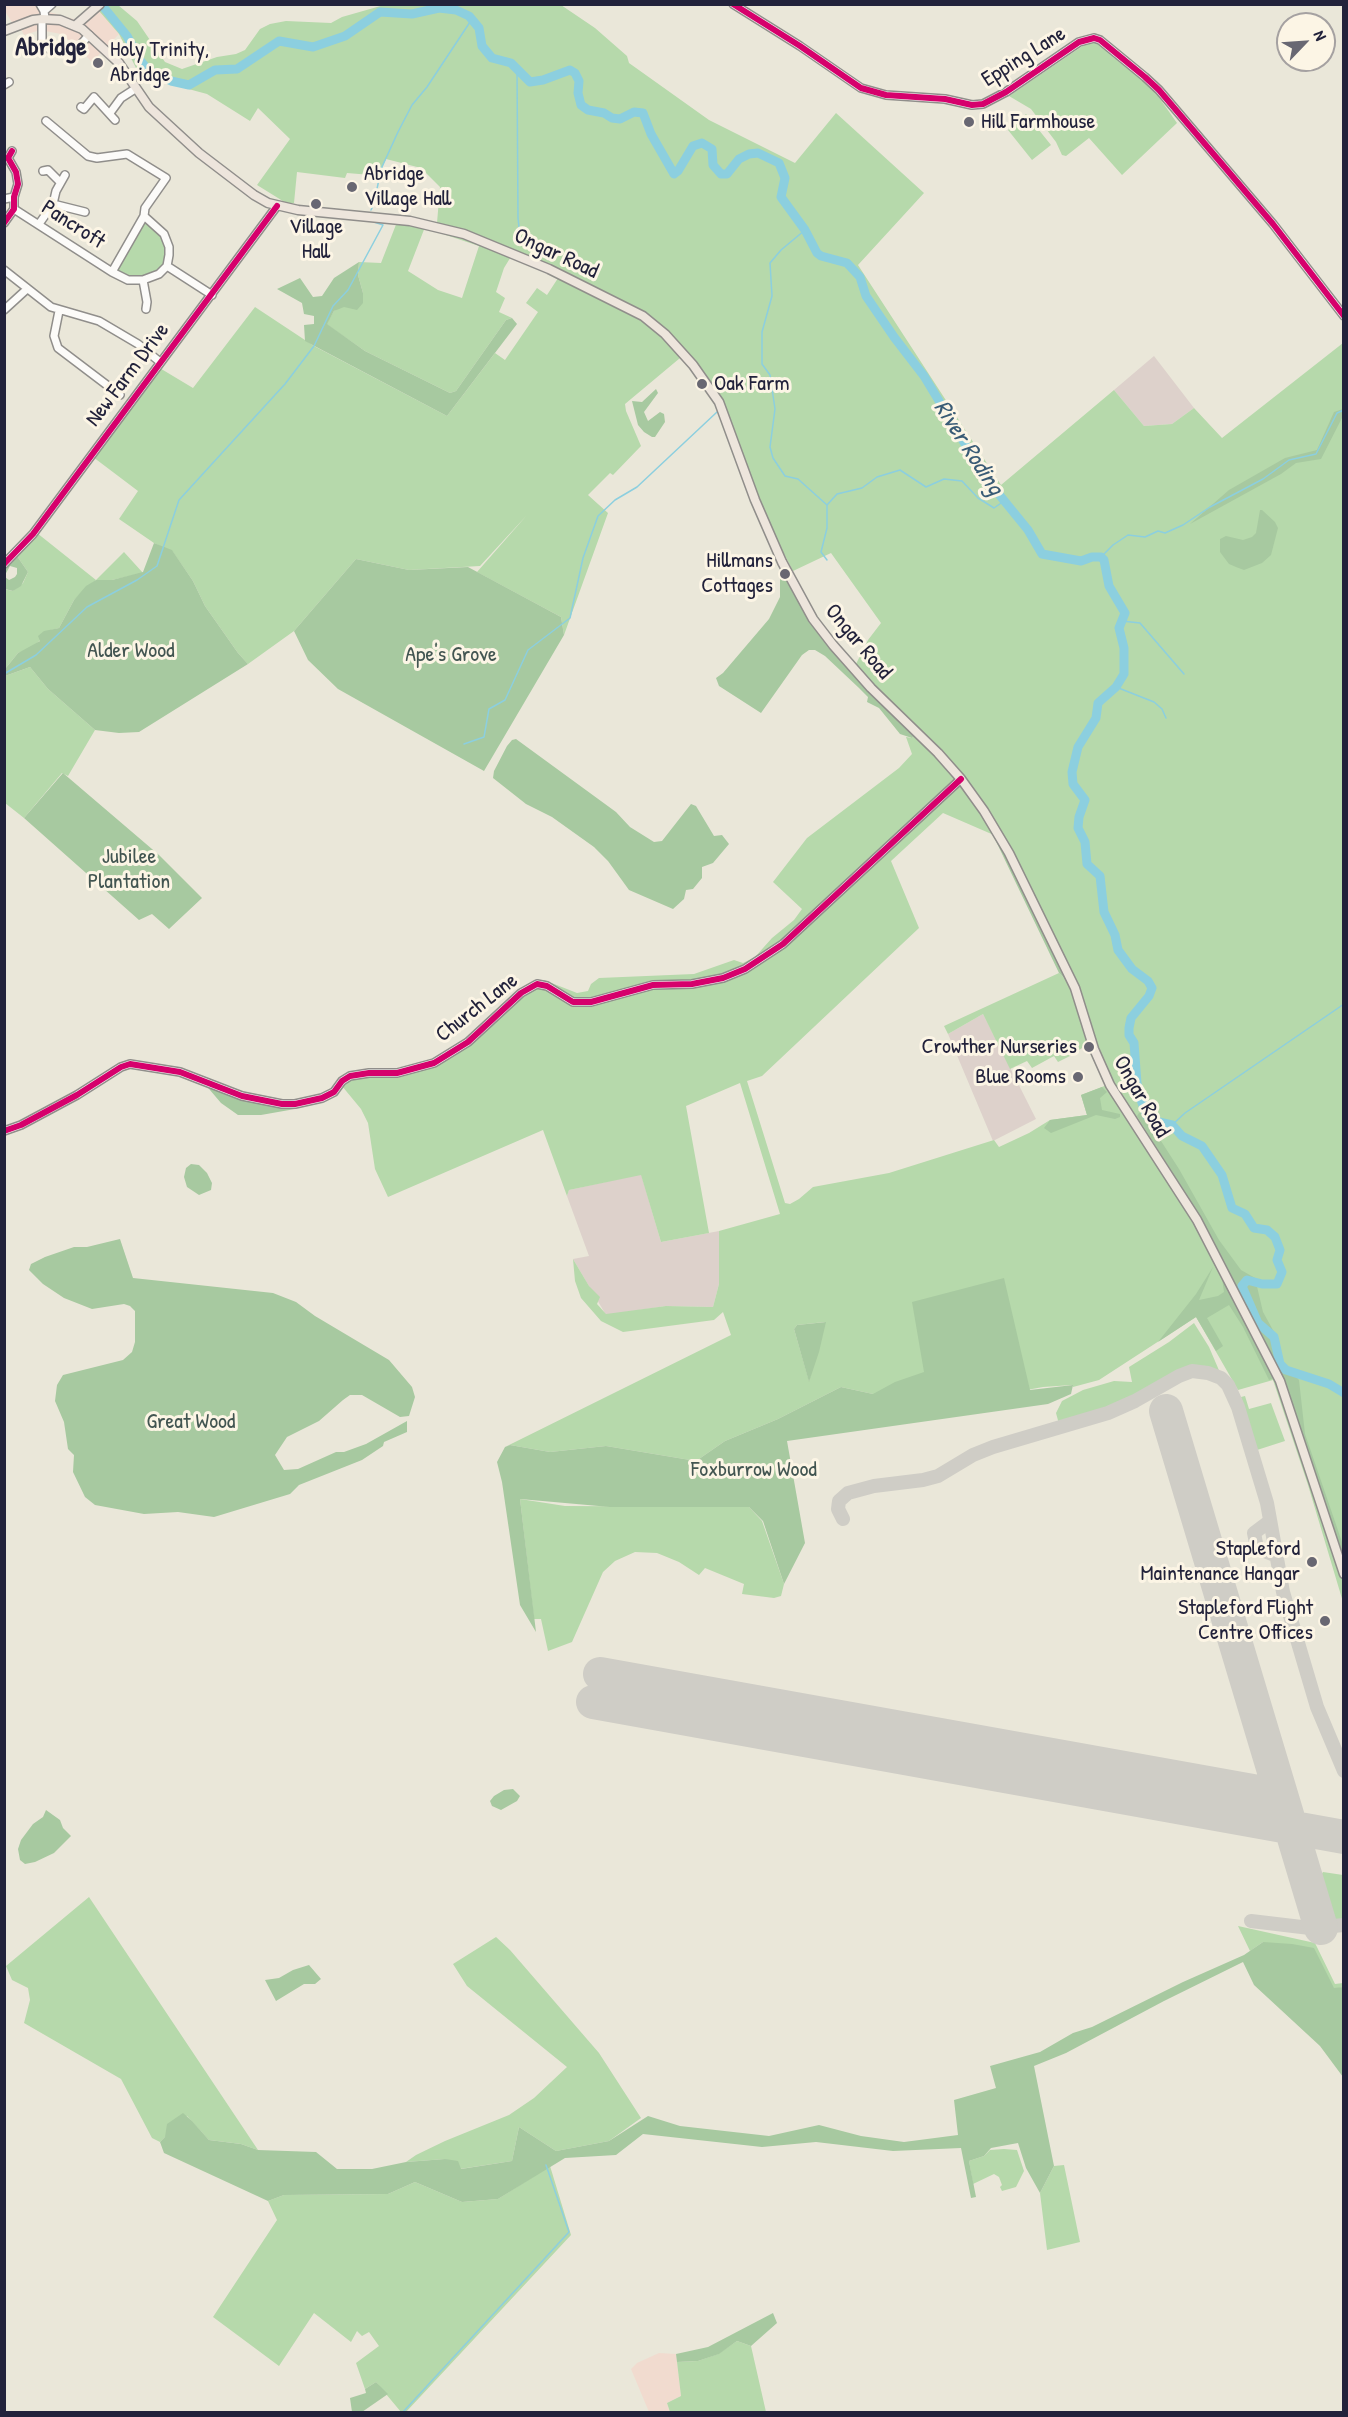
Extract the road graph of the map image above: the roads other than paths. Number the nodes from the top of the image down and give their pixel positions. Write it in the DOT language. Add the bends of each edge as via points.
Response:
graph roads {
  1 [pos="52,4"];
  2 [pos="733,4"];
  3 [pos="98,6"];
  4 [pos="43,13"];
  5 [pos="76,25"];
  6 [pos="4,31"];
  7 [pos="89,34"];
  8 [pos="49,49"];
  9 [pos="70,57"];
  10 [pos="135,89"];
  11 [pos="81,107"];
  12 [pos="110,113"];
  13 [pos="115,120"];
  14 [pos="46,121"];
  15 [pos="12,151"];
  16 [pos="43,171"];
  17 [pos="14,197"];
  18 [pos="4,199"];
  19 [pos="53,204"];
  20 [pos="277,206"];
  21 [pos="14,209"];
  22 [pos="85,212"];
  23 [pos="144,216"];
  24 [pos="5,220"];
  25 [pos="39,224"];
  26 [pos="167,266"];
  27 [pos="4,270"];
  28 [pos="112,272"];
  29 [pos="143,280"];
  30 [pos="27,289"];
  31 [pos="212,296"];
  32 [pos="146,309"];
  33 [pos="4,310"];
  34 [pos="59,311"];
  35 [pos="1344,316"];
  36 [pos="160,362"];
  37 [pos="120,395"];
  38 [pos="4,564"];
  39 [pos="961,779"];
  40 [pos="4,1131"];
  41 [pos="1344,1574"];
  1 -- 4 [label="street"];
  2 -- 35 [label="street, Epping Lane" via="861,88 886,95 972,105 1006,92 1079,42 1100,40 1159,90 1273,224"];
  3 -- 5 [label="main road"];
  4 -- 5 [label="main road"];
  4 -- 6 [label="main road"];
  4 -- 8 [label="street" via="42,42"];
  5 -- 7 [label="main road, Ongar Road"];
  7 -- 9 [label="street"];
  7 -- 10 [label="main road, Ongar Road" via="119,63"];
  10 -- 12 [label="street" via="121,98"];
  10 -- 20 [label="main road, Ongar Road" via="199,153 254,195"];
  11 -- 12 [label="street" via="84,109 94,97"];
  12 -- 13 [label="street"];
  14 -- 23 [label="street, Pancroft" via="88,156 128,154 166,178"];
  15 -- 17 [label="street" via="8,158 18,180"];
  16 -- 19 [label="street" via="63,179"];
  17 -- 18 [label="street"];
  17 -- 21 [label="street"];
  19 -- 22 [label="street"];
  19 -- 25 [label="street"];
  20 -- 31 [label="street, New Farm Drive"];
  20 -- 39 [label="main road, Ongar Road" via="410,221 464,234 549,269 643,316 665,334 719,402 755,500 813,619 871,688"];
  21 -- 24 [label="street"];
  21 -- 25 [label="street, Pancroft"];
  23 -- 26 [label="street" via="160,228 168,241"];
  23 -- 28 [label="street, Pancroft"];
  25 -- 28 [label="street, Pancroft"];
  26 -- 29 [label="street"];
  26 -- 31 [label="street"];
  27 -- 30 [label="street"];
  28 -- 29 [label="street, Pancroft" via="128,280"];
  29 -- 32 [label="street"];
  30 -- 33 [label="street"];
  30 -- 34 [label="street"];
  31 -- 36 [label="street, New Farm Drive"];
  34 -- 36 [label="street" via="99,321"];
  34 -- 37 [label="street" via="54,336 58,348"];
  36 -- 38 [label="street, New Farm Drive" via="33,534"];
  39 -- 40 [label="street, Church Lane" via="783,944 745,969 723,978 653,986 591,1002 573,1002 537,984 521,993 468,1042 434,1063 397,1073 350,1076 322,1098 295,1104 242,1096 180,1072 130,1064"];
  39 -- 41 [label="main road, Ongar Road" via="1031,895 1075,988 1110,1085 1197,1220 1275,1372"];
}
